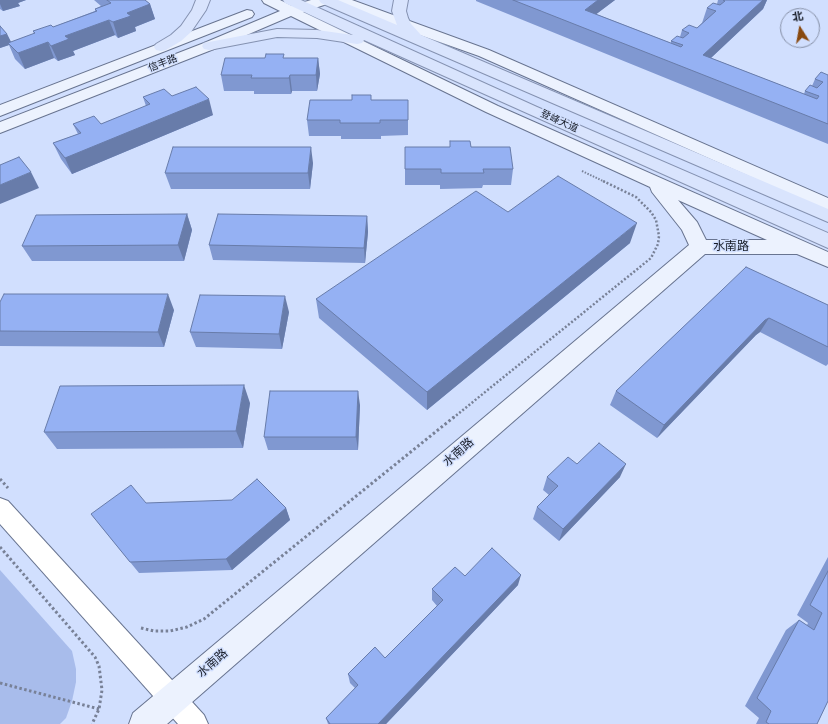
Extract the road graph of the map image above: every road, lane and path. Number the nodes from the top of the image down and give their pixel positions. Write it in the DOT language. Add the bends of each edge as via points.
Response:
graph roads {
  1 [pos="203,0"];
  2 [pos="326,0"];
  3 [pos="341,0"];
  4 [pos="400,0"];
  5 [pos="274,1"];
  6 [pos="295,6"];
  7 [pos="404,25"];
  8 [pos="343,38"];
  9 [pos="416,39"];
  10 [pos="209,46"];
  11 [pos="161,48"];
  12 [pos="394,48"];
  13 [pos="0,111"];
  14 [pos="0,128"];
  15 [pos="579,169"];
  16 [pos="653,183"];
  17 [pos="828,205"];
  18 [pos="828,216"];
  19 [pos="828,241"];
  20 [pos="700,247"];
  21 [pos="798,247"];
  22 [pos="828,260"];
  23 [pos="0,479"];
  24 [pos="5,499"];
  25 [pos="0,547"];
  26 [pos="139,627"];
  27 [pos="0,683"];
  28 [pos="172,700"];
  29 [pos="99,709"];
  30 [pos="92,724"];
  31 [pos="144,724"];
  32 [pos="194,724"];
  1 -- 11 [label="main road" via="186,28"];
  2 -- 6 [label="street, 信丰路"];
  2 -- 9 [label="main road, 登峰大道"];
  3 -- 7 [label="street"];
  4 -- 7 [label="main road" via="399,11"];
  5 -- 6 [label="street"];
  5 -- 11 [label="street, 信丰路"];
  6 -- 8 [label="street"];
  6 -- 10 [label="street, 信丰路"];
  6 -- 12 [label="main road, 登峰大道"];
  7 -- 9 [label="main road"];
  7 -- 17 [label="street" via="484,53"];
  8 -- 10 [label="main road" via="317,34 277,33"];
  8 -- 12 [label="main road"];
  8 -- 16 [label="street"];
  9 -- 18 [label="main road, 登峰大道"];
  10 -- 14 [label="street, 信丰路"];
  11 -- 13 [label="street, 信丰路"];
  12 -- 19 [label="main road, 登峰大道"];
  15 -- 26 [label="path" via="636,197 651,212 656,220 659,236 651,258 204,619 170,631 154,631"];
  16 -- 20 [label="street" via="690,227"];
  16 -- 21 [label="street"];
  20 -- 21 [label="street, 水南路"];
  20 -- 28 [label="street, 水南路"];
  21 -- 22 [label="street"];
  23 -- 24 [label="path"];
  24 -- 28 [label="street"];
  25 -- 29 [label="path" via="95,657 99,666 102,690"];
  27 -- 29 [label="path"];
  28 -- 31 [label="street, 水南路"];
  28 -- 32 [label="street"];
  29 -- 30 [label="path"];
}
